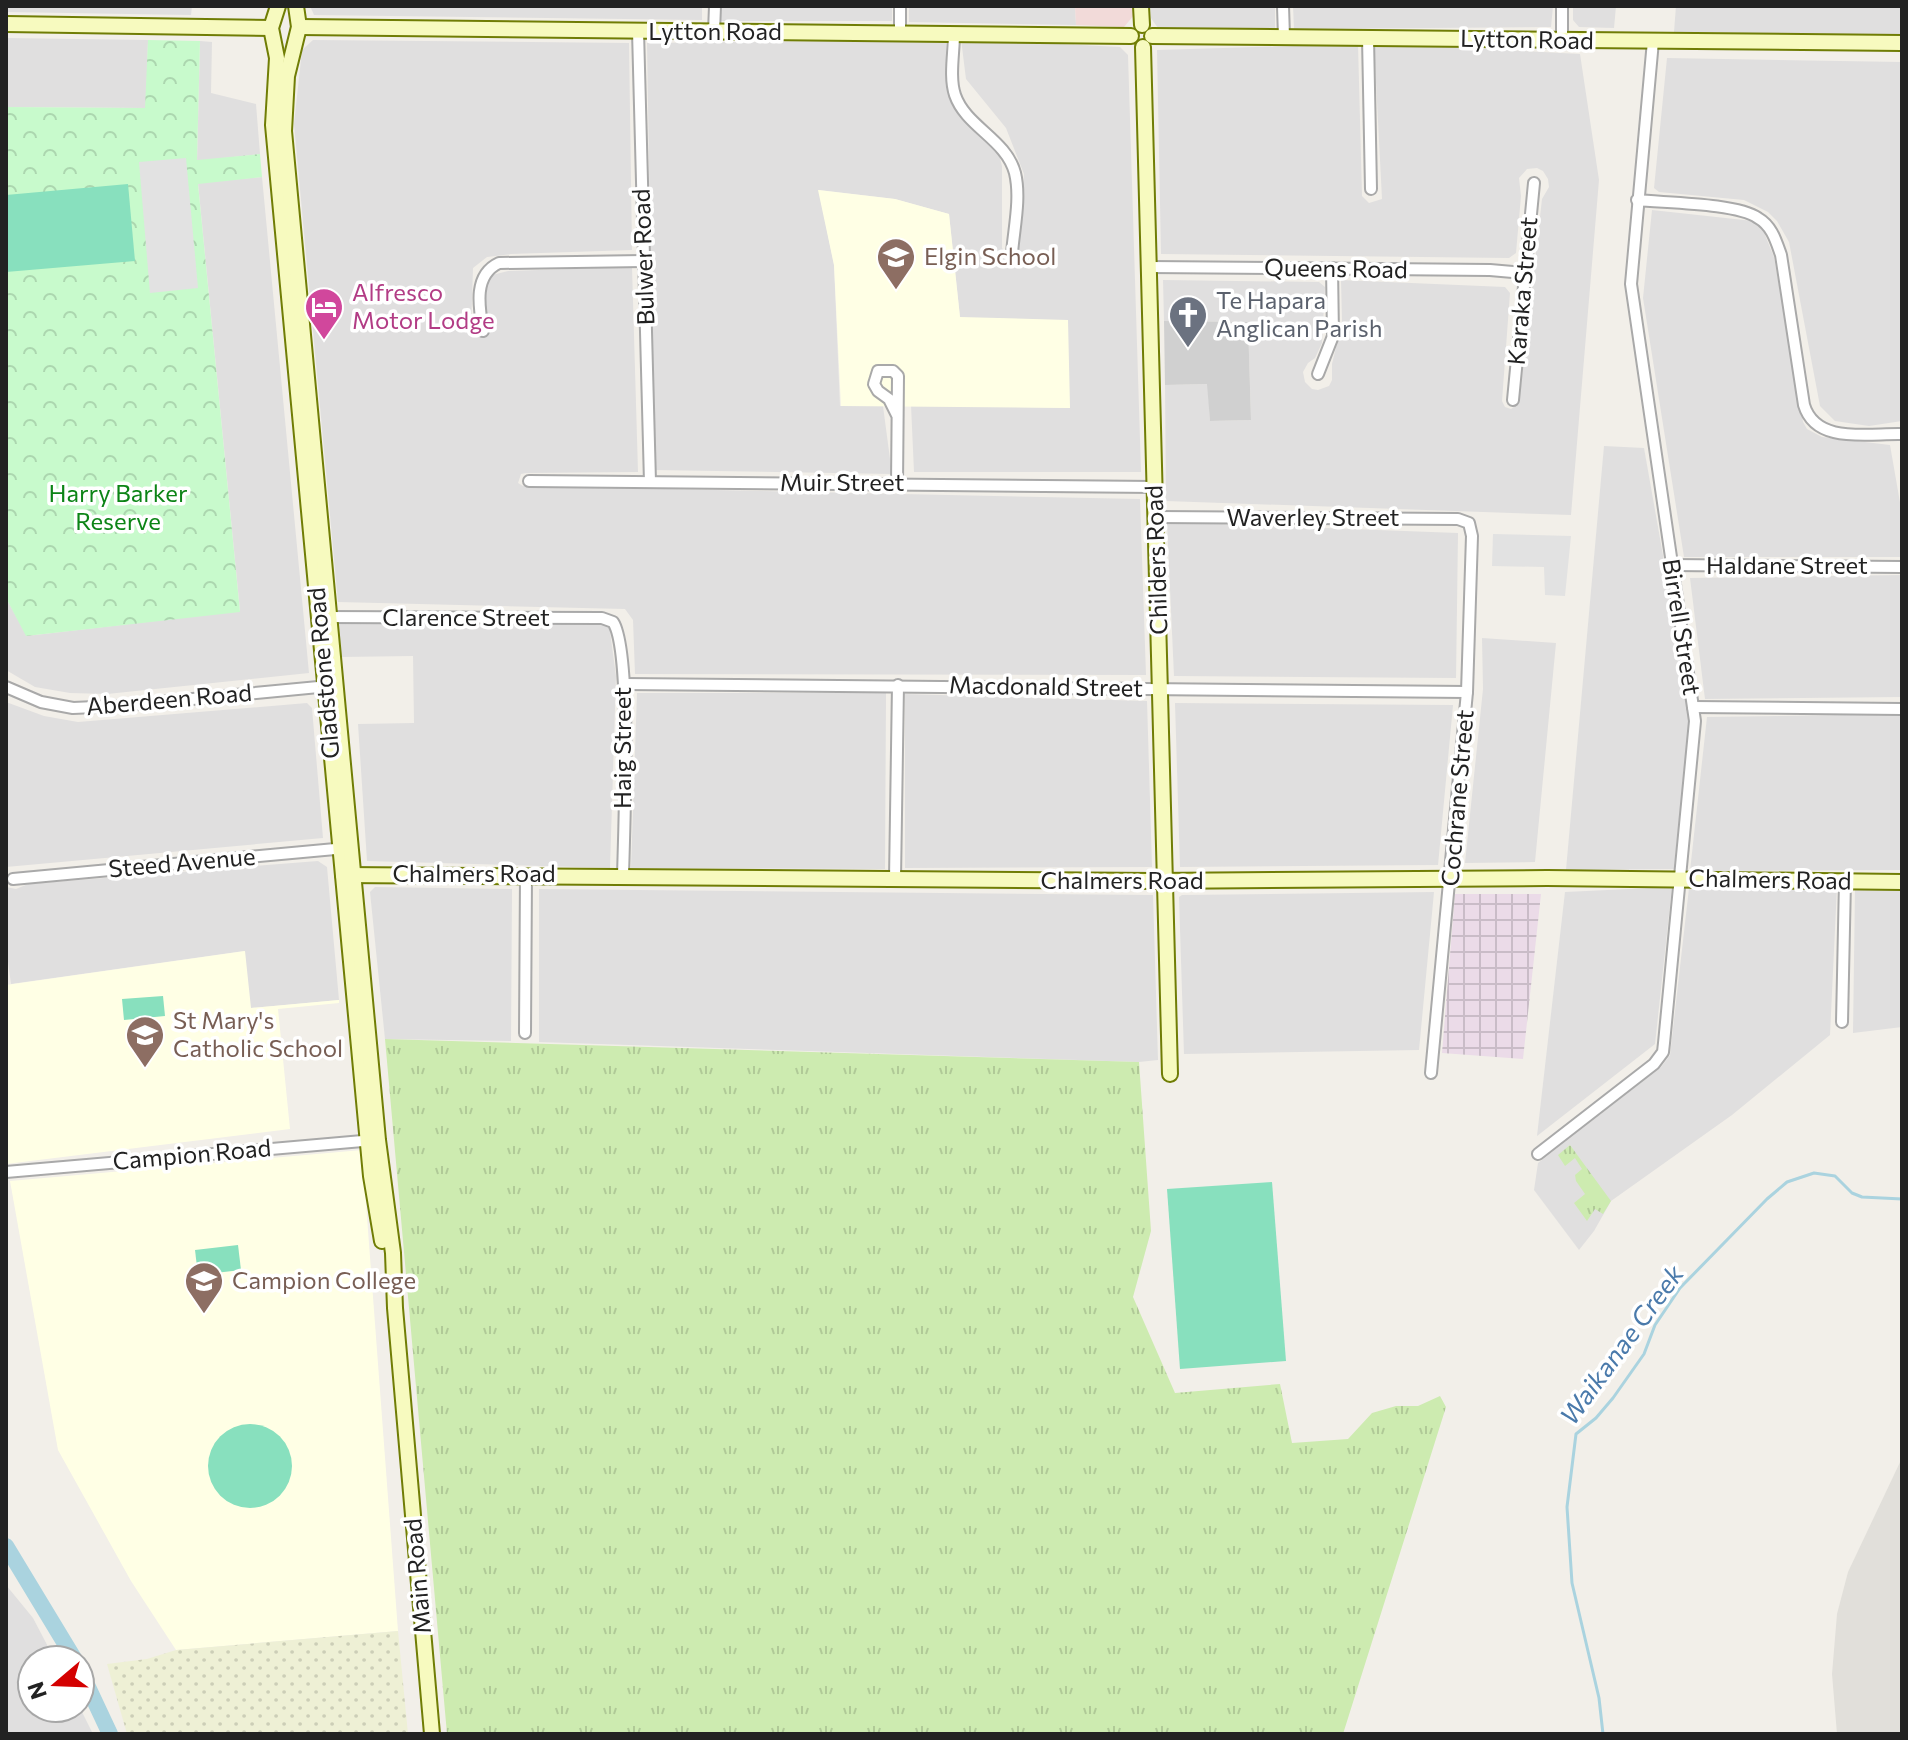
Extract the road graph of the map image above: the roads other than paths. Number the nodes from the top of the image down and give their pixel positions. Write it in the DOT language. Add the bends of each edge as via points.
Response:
graph roads {
  1 [pos="715,6"];
  2 [pos="900,6"];
  3 [pos="1141,6"];
  4 [pos="1283,6"];
  5 [pos="1562,6"];
  6 [pos="274,22"];
  7 [pos="297,22"];
  8 [pos="6,24"];
  9 [pos="638,31"];
  10 [pos="714,32"];
  11 [pos="900,34"];
  12 [pos="954,34"];
  13 [pos="1142,36"];
  14 [pos="1284,37"];
  15 [pos="1368,38"];
  16 [pos="1562,40"];
  17 [pos="1653,41"];
  18 [pos="1902,43"];
  19 [pos="1534,183"];
  20 [pos="1371,189"];
  21 [pos="1637,200"];
  22 [pos="1012,253"];
  23 [pos="644,261"];
  24 [pos="1149,267"];
  25 [pos="1332,268"];
  26 [pos="1524,273"];
  27 [pos="483,331"];
  28 [pos="1318,374"];
  29 [pos="1513,400"];
  30 [pos="897,415"];
  31 [pos="1902,434"];
  32 [pos="529,481"];
  33 [pos="650,482"];
  34 [pos="897,484"];
  35 [pos="1155,487"];
  36 [pos="1156,517"];
  37 [pos="1469,523"];
  38 [pos="1672,565"];
  39 [pos="1902,567"];
  40 [pos="324,618"];
  41 [pos="613,622"];
  42 [pos="624,684"];
  43 [pos="898,685"];
  44 [pos="330,686"];
  45 [pos="6,687"];
  46 [pos="1160,689"];
  47 [pos="1467,692"];
  48 [pos="1693,707"];
  49 [pos="1902,709"];
  50 [pos="345,848"];
  51 [pos="348,874"];
  52 [pos="526,875"];
  53 [pos="623,876"];
  54 [pos="13,879"];
  55 [pos="895,879"];
  56 [pos="1450,879"];
  57 [pos="1680,879"];
  58 [pos="1166,881"];
  59 [pos="1845,881"];
  60 [pos="1902,882"];
  61 [pos="1842,1022"];
  62 [pos="525,1033"];
  63 [pos="1431,1073"];
  64 [pos="1170,1074"];
  65 [pos="373,1140"];
  66 [pos="1538,1154"];
  67 [pos="6,1172"];
  68 [pos="405,1417"];
  69 [pos="432,1734"];
  1 -- 10 [label="street"];
  2 -- 11 [label="street"];
  3 -- 13 [label="main road, Childers Road"];
  4 -- 14 [label="street"];
  5 -- 16 [label="street"];
  6 -- 7 [label="main road" via="286,12"];
  6 -- 7 [label="main road" via="285,40"];
  6 -- 8 [label="main road"];
  6 -- 40 [label="main road, Gladstone Road" via="273,125"];
  7 -- 9 [label="main road, Lytton Road"];
  7 -- 40 [label="main road, Gladstone Road" via="284,131"];
  9 -- 10 [label="main road, Lytton Road"];
  9 -- 23 [label="street, Bulwer Road"];
  10 -- 11 [label="main road, Lytton Road"];
  11 -- 12 [label="main road, Lytton Road"];
  12 -- 13 [label="main road, Lytton Road"];
  12 -- 22 [label="street" via="957,100 1005,151 1015,173"];
  13 -- 14 [label="main road, Lytton Road"];
  13 -- 24 [label="main road, Childers Road"];
  14 -- 15 [label="main road, Lytton Road"];
  15 -- 16 [label="main road, Lytton Road"];
  15 -- 20 [label="street"];
  16 -- 17 [label="main road, Lytton Road"];
  17 -- 18 [label="main road, Lytton Road"];
  17 -- 21 [label="street, Birrell Street"];
  19 -- 26 [label="street, Karaka Street"];
  21 -- 31 [label="street" via="1735,210 1760,219 1781,255 1804,405 1811,421 1826,432"];
  21 -- 38 [label="street, Birrell Street" via="1631,284"];
  23 -- 27 [label="street" via="499,263 481,283"];
  23 -- 33 [label="street, Bulwer Road"];
  24 -- 25 [label="street, Queens Road"];
  24 -- 35 [label="main road, Childers Road"];
  25 -- 26 [label="street, Queens Road"];
  25 -- 28 [label="street" via="1333,336"];
  26 -- 29 [label="street, Karaka Street"];
  30 -- 34 [label="street"];
  32 -- 33 [label="street, Muir Street"];
  33 -- 34 [label="street, Muir Street"];
  34 -- 35 [label="street, Muir Street"];
  35 -- 36 [label="main road, Childers Road"];
  36 -- 37 [label="street, Waverley Street"];
  36 -- 46 [label="main road, Childers Road"];
  37 -- 47 [label="street, Cochrane Street"];
  38 -- 39 [label="street, Haldane Street"];
  38 -- 48 [label="street, Birrell Street"];
  40 -- 41 [label="street, Clarence Street"];
  40 -- 44 [label="main road, Gladstone Road"];
  41 -- 42 [label="street, Haig Street"];
  42 -- 43 [label="street, Macdonald Street"];
  42 -- 53 [label="street, Haig Street"];
  43 -- 46 [label="street, Macdonald Street"];
  43 -- 55 [label="street"];
  44 -- 45 [label="street, Aberdeen Road" via="83,708 41,702"];
  44 -- 50 [label="main road, Gladstone Road"];
  46 -- 47 [label="street, Macdonald Street"];
  46 -- 58 [label="main road, Childers Road"];
  47 -- 56 [label="street, Cochrane Street"];
  48 -- 49 [label="street"];
  48 -- 57 [label="street, Birrell Street"];
  50 -- 51 [label="main road, Gladstone Road"];
  50 -- 54 [label="street, Steed Avenue"];
  51 -- 52 [label="main road, Chalmers Road"];
  51 -- 65 [label="main road, Gladstone Road"];
  52 -- 53 [label="main road, Chalmers Road"];
  52 -- 62 [label="street"];
  53 -- 55 [label="main road, Chalmers Road"];
  55 -- 58 [label="main road, Chalmers Road"];
  56 -- 57 [label="main road, Chalmers Road"];
  56 -- 58 [label="main road, Chalmers Road"];
  56 -- 63 [label="street, Cochrane Street"];
  57 -- 59 [label="main road, Chalmers Road"];
  57 -- 66 [label="street, Birrell Street" via="1660,1059"];
  58 -- 64 [label="main road, Childers Road"];
  59 -- 60 [label="main road, Chalmers Road"];
  59 -- 61 [label="street"];
  65 -- 67 [label="street, Campion Road"];
  65 -- 68 [label="main road, Gladstone Road"];
  68 -- 69 [label="main road, Main Road"];
}
